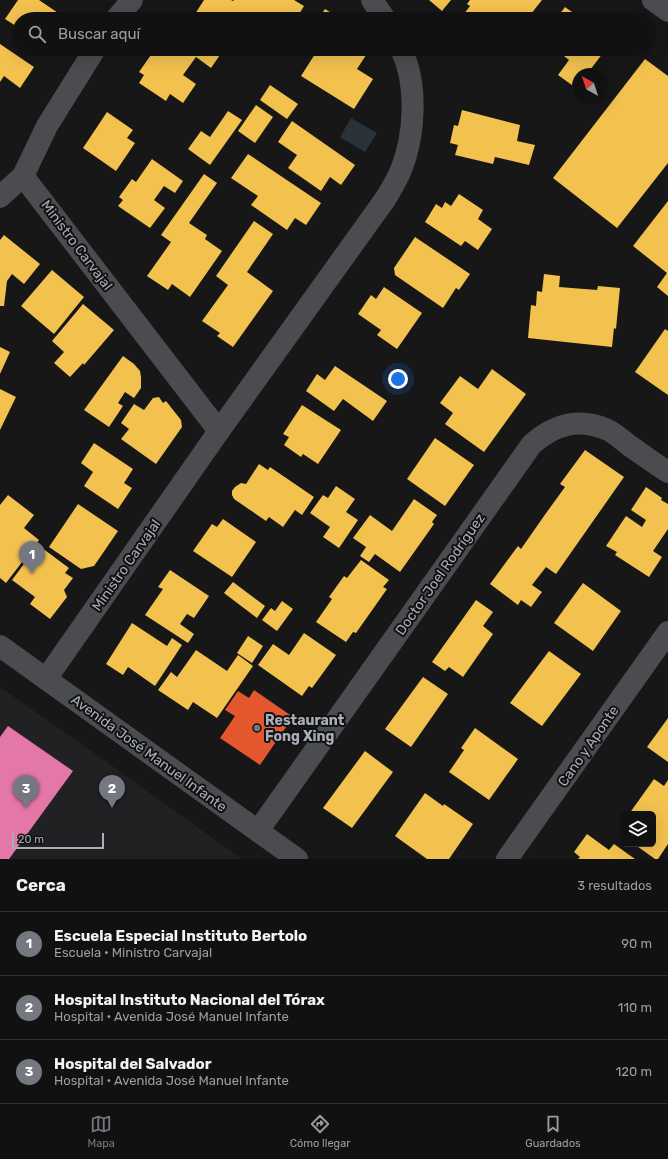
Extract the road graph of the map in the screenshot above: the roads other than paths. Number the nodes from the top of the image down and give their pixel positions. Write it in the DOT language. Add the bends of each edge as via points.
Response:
graph roads {
  1 [pos="132,0"];
  2 [pos="372,0"];
  3 [pos="653,0"];
  4 [pos="668,11"];
  5 [pos="122,12"];
  6 [pos="380,12"];
  7 [pos="91,56"];
  8 [pos="404,56"];
  9 [pos="23,176"];
  10 [pos="0,197"];
  11 [pos="219,431"];
  12 [pos="668,472"];
  13 [pos="668,632"];
  14 [pos="0,646"];
  15 [pos="46,679"];
  16 [pos="258,831"];
  17 [pos="297,859"];
  18 [pos="507,859"];
  1 -- 5 [label="street"];
  2 -- 6 [label="street"];
  3 -- 4 [label="street"];
  7 -- 9 [label="street" via="47,126"];
  8 -- 11 [label="street, Ministro Carvajal" via="412,81 412,116 401,171 386,198"];
  9 -- 10 [label="street"];
  9 -- 11 [label="street, Ministro Carvajal"];
  11 -- 15 [label="street, Ministro Carvajal"];
  12 -- 16 [label="street, Doctor Joel Rodríguez" via="609,431 595,425 566,424 542,435 532,444"];
  13 -- 18 [label="street, Cano y Aponte"];
  14 -- 15 [label="street, Avenida José Manuel Infante"];
  15 -- 16 [label="street, Avenida José Manuel Infante"];
  16 -- 17 [label="street, Avenida José Manuel Infante"];
}
